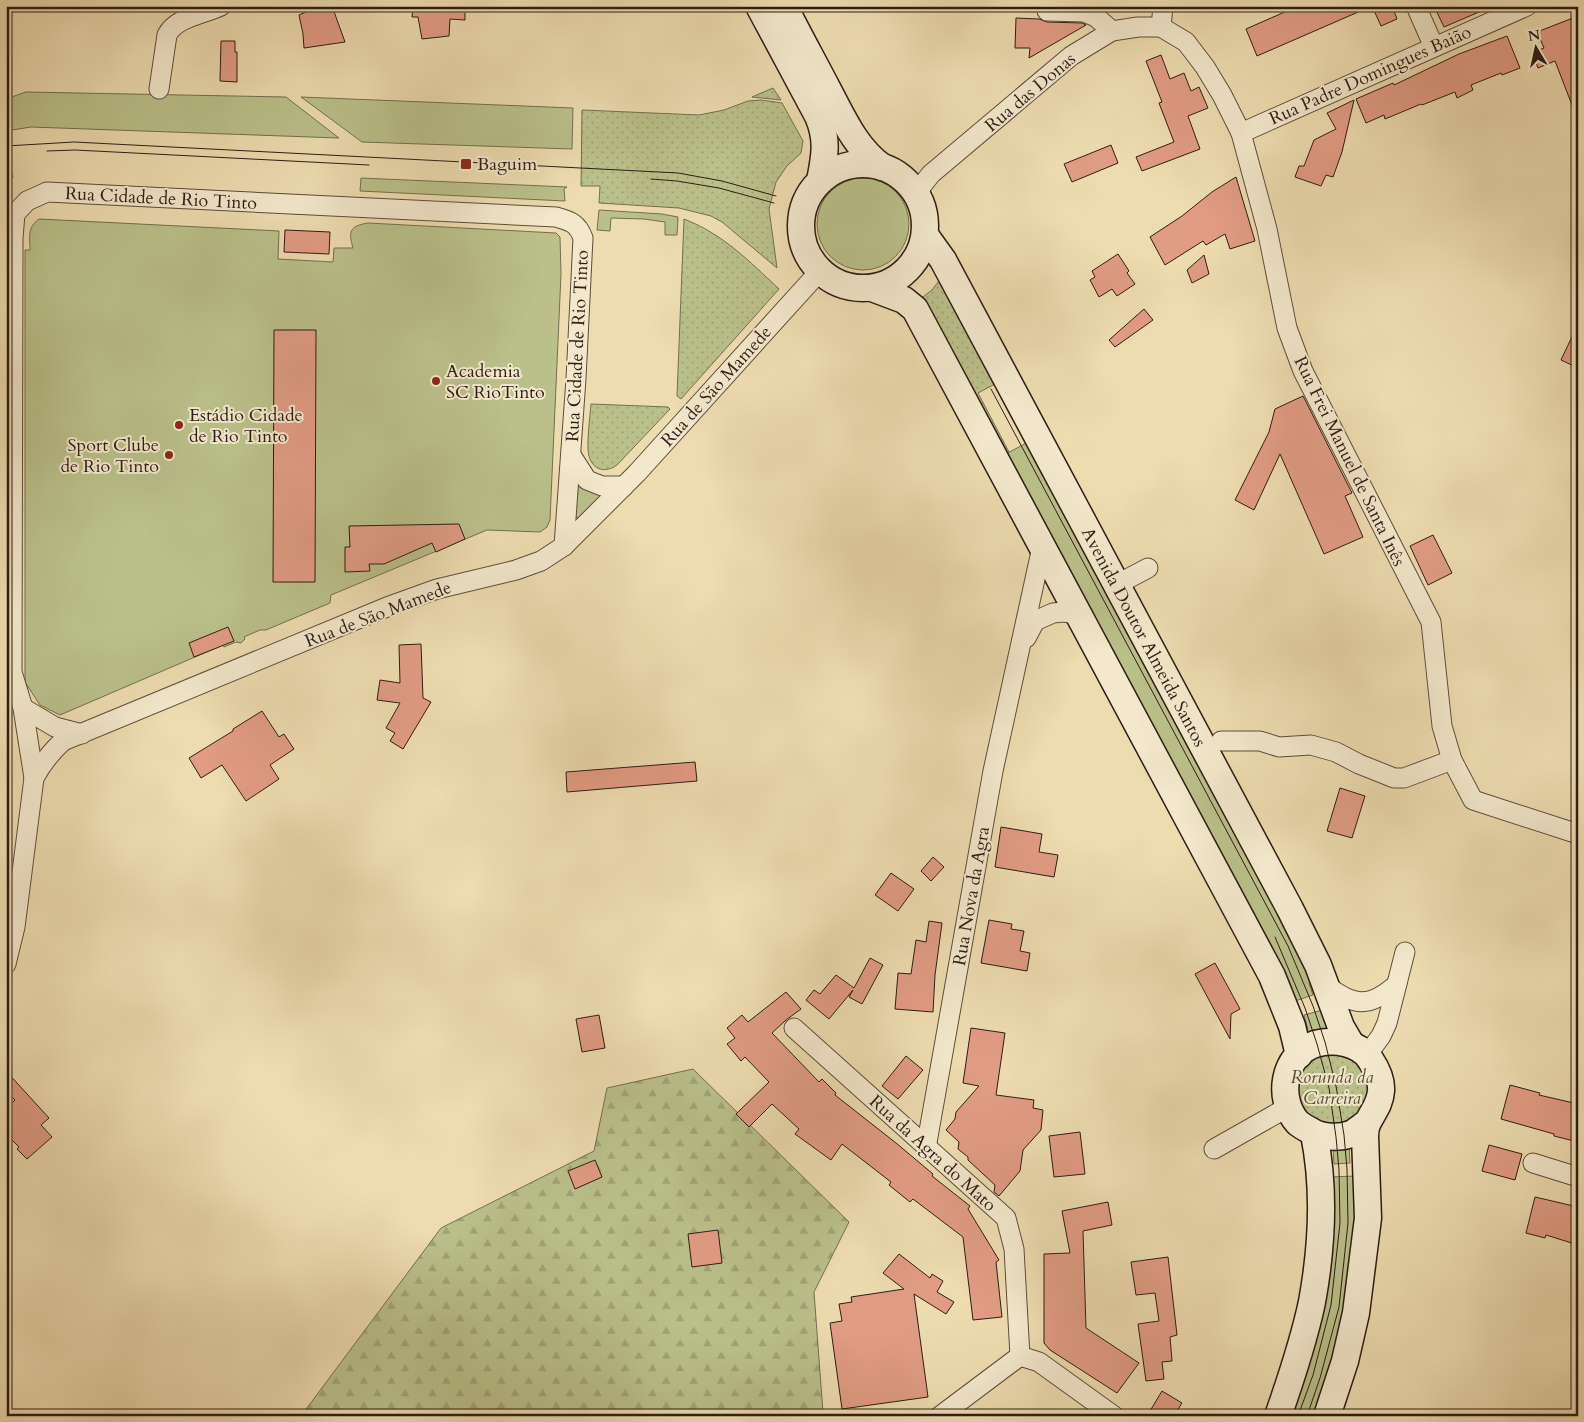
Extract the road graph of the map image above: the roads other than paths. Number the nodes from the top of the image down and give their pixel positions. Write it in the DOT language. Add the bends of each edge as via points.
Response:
graph roads {
  1 [pos="221,6"];
  2 [pos="759,6"];
  3 [pos="784,6"];
  4 [pos="1163,6"];
  5 [pos="1416,6"];
  6 [pos="1527,6"];
  7 [pos="1047,11"];
  8 [pos="1161,27"];
  9 [pos="1112,31"];
  10 [pos="1434,47"];
  11 [pos="158,89"];
  12 [pos="1240,132"];
  13 [pos="882,167"];
  14 [pos="820,181"];
  15 [pos="916,193"];
  16 [pos="925,235"];
  17 [pos="820,272"];
  18 [pos="872,288"];
  19 [pos="571,456"];
  20 [pos="624,486"];
  21 [pos="564,546"];
  22 [pos="1042,548"];
  23 [pos="1148,568"];
  24 [pos="1116,585"];
  25 [pos="1080,615"];
  26 [pos="1022,646"];
  27 [pos="23,708"];
  28 [pos="82,734"];
  29 [pos="1221,741"];
  30 [pos="1452,760"];
  31 [pos="34,778"];
  32 [pos="1578,834"];
  33 [pos="1405,952"];
  34 [pos="6,964"];
  35 [pos="1397,984"];
  36 [pos="1326,985"];
  37 [pos="794,1028"];
  38 [pos="1359,1050"];
  39 [pos="1298,1055"];
  40 [pos="1288,1107"];
  41 [pos="1367,1123"];
  42 [pos="1314,1134"];
  43 [pos="926,1148"];
  44 [pos="1214,1149"];
  45 [pos="1533,1163"];
  46 [pos="1578,1177"];
  47 [pos="1020,1356"];
  48 [pos="940,1416"];
  49 [pos="1114,1416"];
  50 [pos="1278,1416"];
  51 [pos="1327,1416"];
  1 -- 11 [label="street" via="171,28"];
  2 -- 14 [label="main road" via="823,128 826,141"];
  3 -- 13 [label="main road" via="858,145"];
  4 -- 8 [label="street"];
  5 -- 10 [label="street"];
  6 -- 10 [label="street, Rua Padre Domingues Baião"];
  7 -- 9 [label="street" via="1084,12 1096,17"];
  8 -- 9 [label="street, Rua das Donas"];
  8 -- 12 [label="street, Rua Frei Manuel de Santa Inês" via="1186,42 1205,67"];
  9 -- 15 [label="street, Rua das Donas" via="1071,56 931,174"];
  10 -- 12 [label="street, Rua Padre Domingues Baião"];
  12 -- 30 [label="street, Rua Frei Manuel de Santa Inês" via="1267,229 1287,328 1303,371 1431,622 1442,726"];
  13 -- 14 [label="main road" via="854,164 836,170"];
  13 -- 15 [label="main road" via="901,177"];
  14 -- 17 [label="main road" via="807,197 801,216 801,236 807,255"];
  15 -- 16 [label="main road" via="924,213"];
  16 -- 18 [label="main road" via="919,254 907,270 891,282"];
  16 -- 24 [label="main road, Avenida Doutor Almeida Santos" via="943,260"];
  17 -- 18 [label="main road" via="853,288"];
  17 -- 20 [label="street, Rua de São Mamede"];
  18 -- 22 [label="main road" via="904,300 915,309"];
  19 -- 20 [label="street, Rua Cidade de Rio Tinto" via="587,480 602,486"];
  19 -- 21 [label="street, Rua Cidade de Rio Tinto"];
  19 -- 27 [label="street, Rua Cidade de Rio Tinto" via="583,238 580,229 570,221 556,217 47,192 27,201 15,214 13,238 12,672"];
  20 -- 21 [label="street, Rua de São Mamede"];
  21 -- 28 [label="street, Rua de São Mamede" via="516,570 437,589 387,607"];
  22 -- 25 [label="main road"];
  22 -- 26 [label="street, Rua Nova da Agra"];
  23 -- 24 [label="street"];
  24 -- 36 [label="main road, Avenida Doutor Almeida Santos" via="1290,909"];
  25 -- 26 [label="street, Rua Nova da Agra" via="1052,613 1035,622"];
  25 -- 39 [label="main road" via="1272,976 1292,1026"];
  26 -- 43 [label="street, Rua Nova da Agra" via="993,772"];
  27 -- 28 [label="street" via="55,727"];
  27 -- 31 [label="street, Rua Cidade de Rio Tinto"];
  28 -- 31 [label="street, Rua de São Mamede" via="63,741 44,761"];
  29 -- 30 [label="street" via="1260,741 1279,747 1311,745 1336,752 1394,778 1404,778"];
  30 -- 32 [label="street, Rua Frei Manuel de Santa Inês" via="1473,800"];
  31 -- 34 [label="street, Rua de São Mamede" via="15,927"];
  33 -- 35 [label="street"];
  35 -- 36 [label="street" via="1375,1000 1363,1002 1348,1000"];
  35 -- 38 [label="street" via="1382,1036"];
  36 -- 38 [label="main road, Avenida Doutor Almeida Santos" via="1341,1027"];
  37 -- 43 [label="street, Rua da Agra do Mato"];
  38 -- 39 [label="main road" via="1333,1041 1314,1044"];
  38 -- 41 [label="main road" via="1378,1071 1381,1089 1378,1108"];
  39 -- 40 [label="main road" via="1288,1070 1284,1089"];
  40 -- 42 [label="main road" via="1299,1123"];
  40 -- 44 [label="street"];
  41 -- 42 [label="main road" via="1351,1134 1336,1137"];
  41 -- 51 [label="main road" via="1364,1136 1368,1218 1356,1313"];
  42 -- 50 [label="main road" via="1319,1157 1321,1217 1312,1302"];
  43 -- 47 [label="street, Rua da Agra do Mato" via="1006,1218 1014,1249"];
  45 -- 46 [label="street"];
  47 -- 48 [label="street"];
  47 -- 49 [label="street" via="1039,1362"];
}
